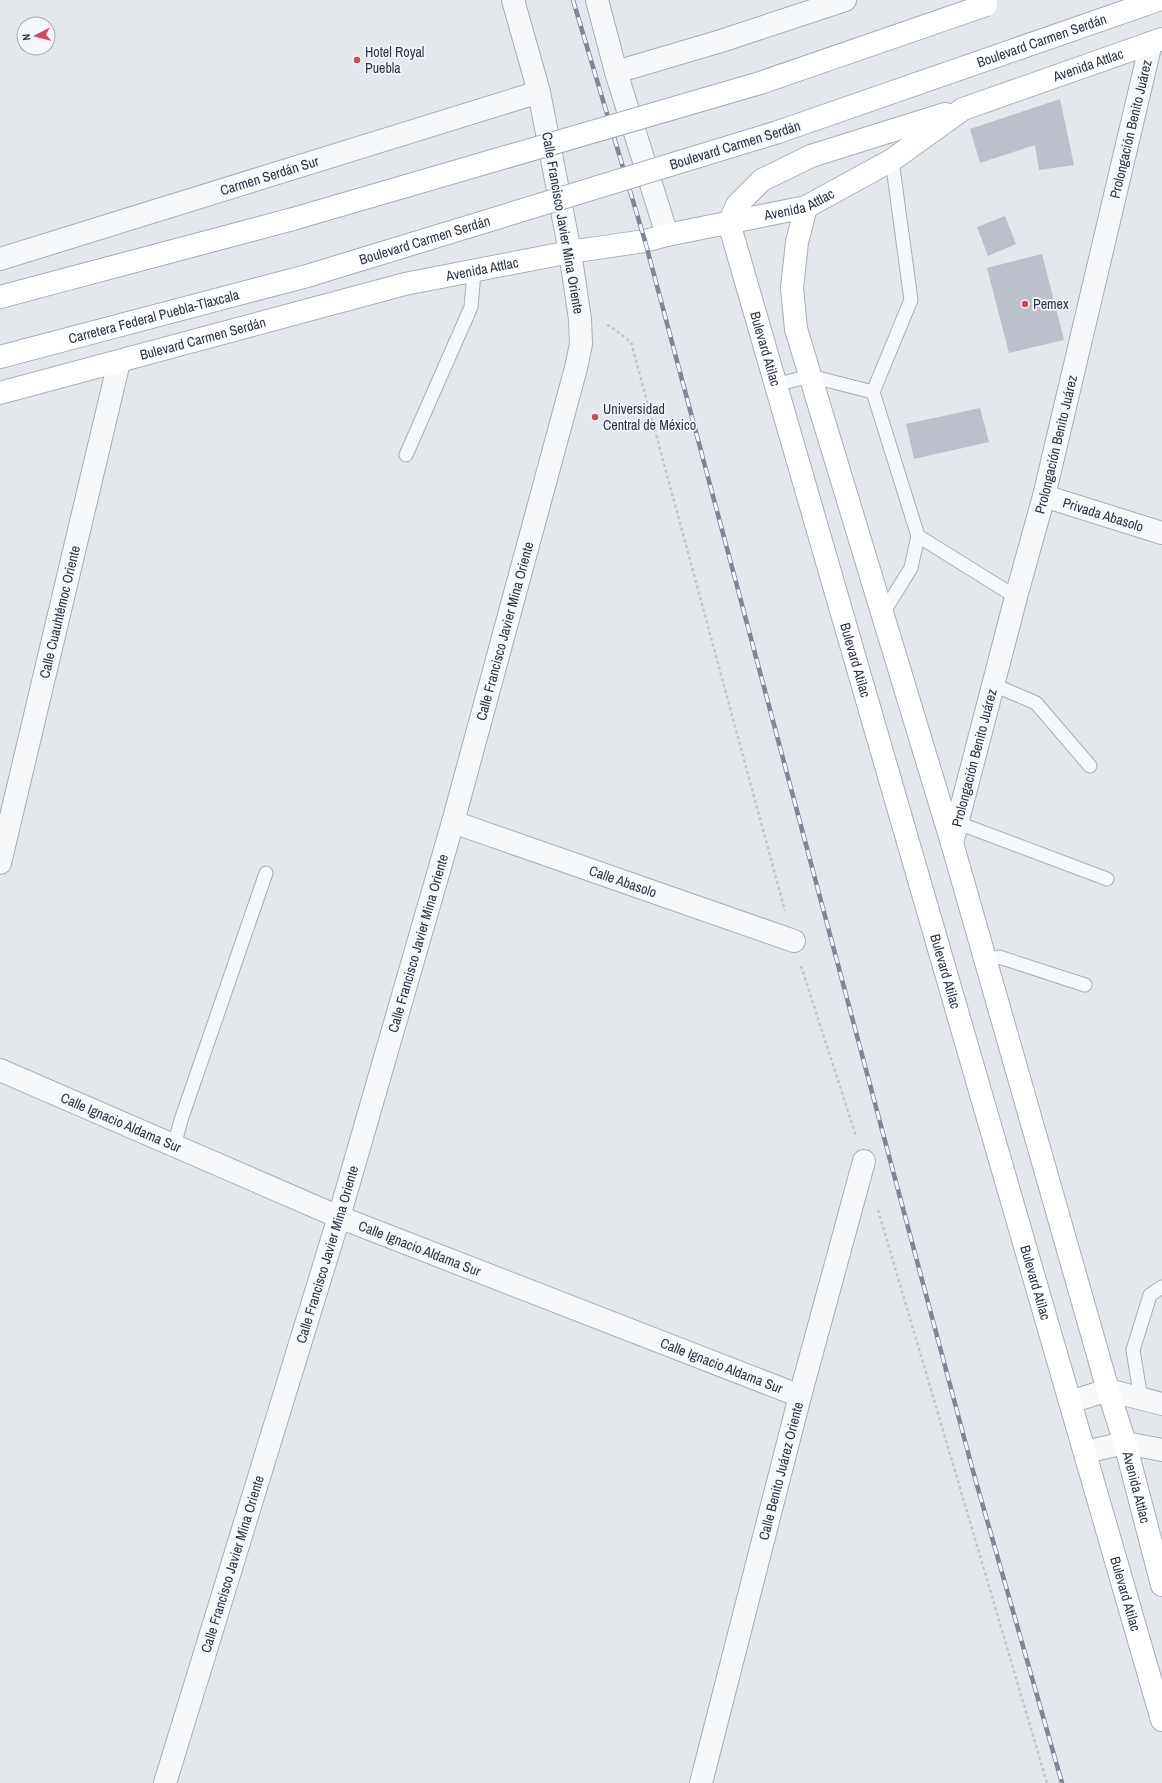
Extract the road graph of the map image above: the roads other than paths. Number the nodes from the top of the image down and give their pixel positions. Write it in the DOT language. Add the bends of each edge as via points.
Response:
graph roads {
  1 [pos="513,0"];
  2 [pos="597,0"];
  3 [pos="845,0"];
  4 [pos="1158,0"];
  5 [pos="993,2"];
  6 [pos="1156,41"];
  7 [pos="616,72"];
  8 [pos="539,92"];
  9 [pos="963,109"];
  10 [pos="892,160"];
  11 [pos="806,207"];
  12 [pos="729,223"];
  13 [pos="667,235"];
  14 [pos="570,252"];
  15 [pos="0,259"];
  16 [pos="474,272"];
  17 [pos="307,276"];
  18 [pos="405,284"];
  19 [pos="0,298"];
  20 [pos="0,357"];
  21 [pos="119,362"];
  22 [pos="810,376"];
  23 [pos="775,385"];
  24 [pos="873,392"];
  25 [pos="0,393"];
  26 [pos="406,455"];
  27 [pos="1044,496"];
  28 [pos="1162,533"];
  29 [pos="918,536"];
  30 [pos="1016,597"];
  31 [pos="883,613"];
  32 [pos="994,685"];
  33 [pos="1090,766"];
  34 [pos="453,822"];
  35 [pos="955,833"];
  36 [pos="0,863"];
  37 [pos="266,873"];
  38 [pos="1107,879"];
  39 [pos="794,941"];
  40 [pos="986,960"];
  41 [pos="1085,985"];
  42 [pos="0,1070"];
  43 [pos="174,1146"];
  44 [pos="864,1161"];
  45 [pos="339,1217"];
  46 [pos="1162,1287"];
  47 [pos="1108,1390"];
  48 [pos="800,1396"];
  49 [pos="1141,1399"];
  50 [pos="1070,1402"];
  51 [pos="1162,1404"];
  52 [pos="1125,1442"];
  53 [pos="1162,1450"];
  54 [pos="1085,1452"];
  55 [pos="1162,1584"];
  56 [pos="1162,1720"];
  57 [pos="165,1783"];
  58 [pos="700,1783"];
  1 -- 8 [label="street, Calle Francisco Javier Mina Oriente"];
  2 -- 7 [label="street"];
  3 -- 7 [label="street"];
  4 -- 17 [label="main road, Boulevard Carmen Serdán, bridge" via="778,132"];
  5 -- 19 [label="main road, bridge" via="760,83 293,219"];
  6 -- 9 [label="main road, Avenida Attlac"];
  6 -- 27 [label="street, Prolongación Benito Juárez"];
  7 -- 13 [label="street"];
  8 -- 14 [label="street, Calle Francisco Javier Mina Oriente"];
  8 -- 15 [label="street, Carmen Serdán Sur"];
  9 -- 10 [label="main road, Avenida Attlac"];
  9 -- 12 [label="main road" via="804,159 762,180 737,205"];
  10 -- 11 [label="main road, Avenida Attlac"];
  10 -- 24 [label="lane" via="911,300"];
  11 -- 12 [label="main road, Avenida Attlac"];
  11 -- 22 [label="main road" via="797,242 792,288 796,329"];
  12 -- 13 [label="main road, Avenida Attlac"];
  12 -- 23 [label="main road, Bulevard Atilac"];
  13 -- 14 [label="main road, Avenida Attlac"];
  14 -- 16 [label="main road, Avenida Attlac"];
  14 -- 34 [label="street, Calle Francisco Javier Mina Oriente" via="581,344"];
  16 -- 18 [label="main road, Avenida Attlac"];
  16 -- 26 [label="lane" via="471,307"];
  17 -- 20 [label="main road, Carretera Federal Puebla-Tlaxcala"];
  18 -- 21 [label="main road, Bulevard Carmen Serdán"];
  21 -- 25 [label="main road, Bulevard Carmen Serdán"];
  21 -- 36 [label="street, Calle Cuauhtémoc Oriente"];
  22 -- 23 [label="lane"];
  22 -- 24 [label="lane"];
  22 -- 31 [label="main road"];
  23 -- 50 [label="main road, Bulevard Atilac"];
  24 -- 29 [label="lane"];
  27 -- 28 [label="street, Privada Abasolo"];
  27 -- 30 [label="street, Prolongación Benito Juárez"];
  29 -- 30 [label="lane"];
  29 -- 31 [label="lane" via="912,568"];
  30 -- 32 [label="street, Prolongación Benito Juárez"];
  31 -- 35 [label="main road"];
  32 -- 33 [label="lane" via="1036,703"];
  32 -- 35 [label="street, Prolongación Benito Juárez"];
  34 -- 39 [label="street, Calle Abasolo"];
  34 -- 45 [label="street, Calle Francisco Javier Mina Oriente"];
  35 -- 38 [label="lane"];
  35 -- 40 [label="main road"];
  37 -- 43 [label="lane"];
  40 -- 41 [label="lane" via="999,957"];
  40 -- 47 [label="main road"];
  42 -- 43 [label="street, Calle Ignacio Aldama Sur"];
  43 -- 45 [label="street, Calle Ignacio Aldama Sur"];
  44 -- 48 [label="street, Calle Benito Juárez Oriente"];
  45 -- 48 [label="street, Calle Ignacio Aldama Sur"];
  45 -- 57 [label="street, Calle Francisco Javier Mina Oriente"];
  46 -- 49 [label="lane" via="1150,1295 1133,1350"];
  47 -- 49 [label="street"];
  47 -- 50 [label="street"];
  47 -- 52 [label="main road, Avenida Attlac"];
  48 -- 58 [label="street, Calle Benito Juárez Oriente"];
  49 -- 51 [label="street"];
  50 -- 54 [label="main road, Bulevard Atilac"];
  52 -- 53 [label="street"];
  52 -- 54 [label="street"];
  52 -- 55 [label="main road, Avenida Attlac"];
  54 -- 56 [label="main road, Bulevard Atilac"];
}
